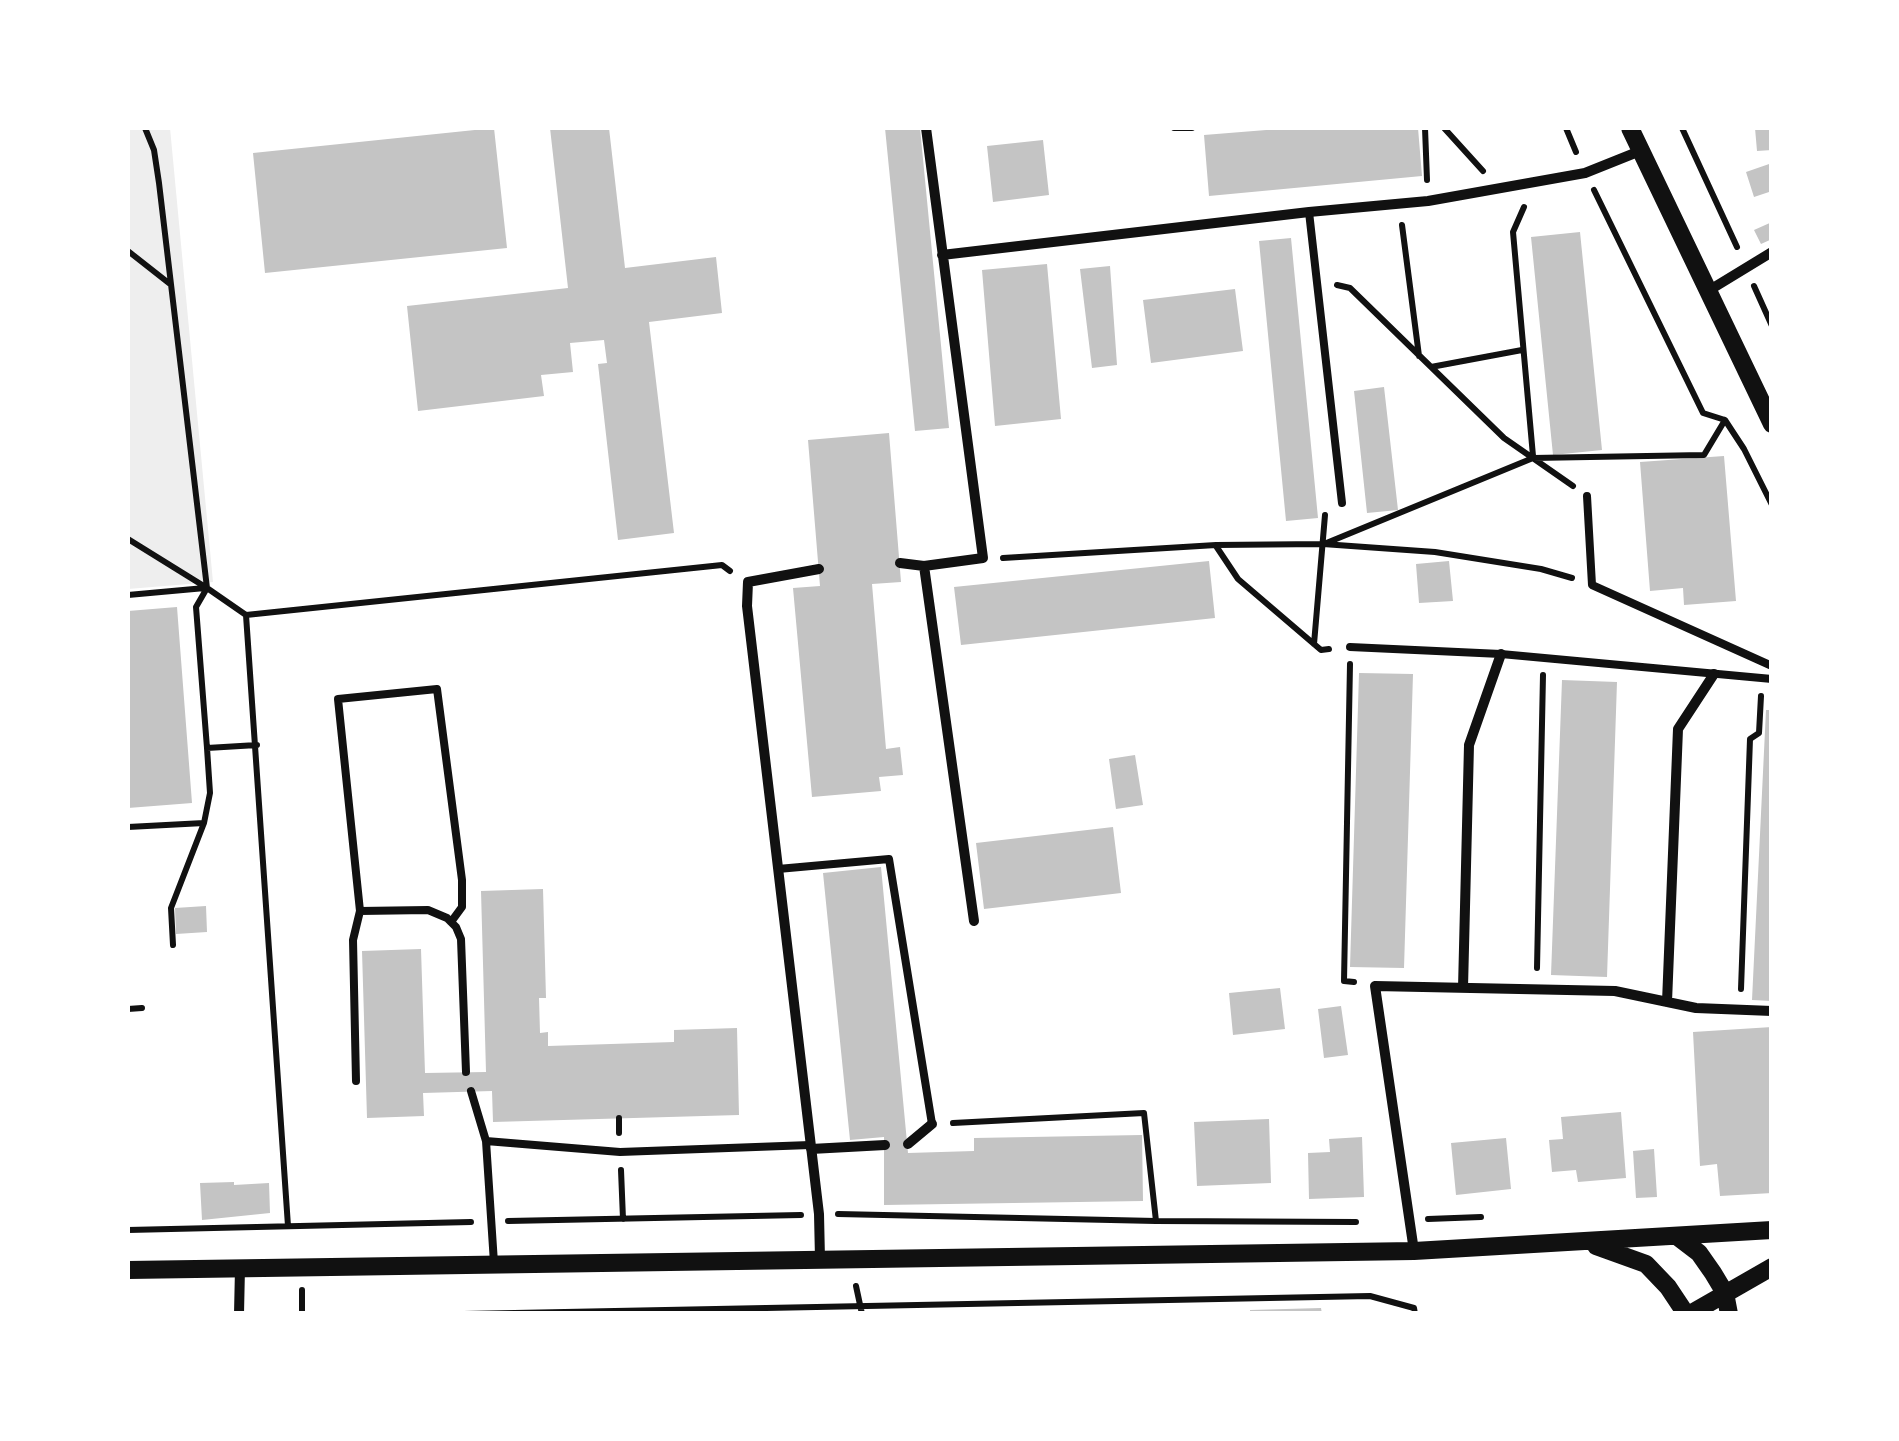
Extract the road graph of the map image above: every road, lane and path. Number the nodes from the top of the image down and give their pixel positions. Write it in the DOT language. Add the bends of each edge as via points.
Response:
graph roads {
  1 [pos="145,128"];
  2 [pos="926,128"];
  3 [pos="1174,128"];
  4 [pos="1192,128"];
  5 [pos="1425,128"];
  6 [pos="1444,128"];
  7 [pos="1566,128"];
  8 [pos="1630,128"];
  9 [pos="1682,128"];
  10 [pos="1640,151"];
  11 [pos="1585,173"];
  12 [pos="1543,182"];
  13 [pos="1499,189"];
  14 [pos="1428,201"];
  15 [pos="1399,204"];
  16 [pos="1309,212"];
  17 [pos="128,251"];
  18 [pos="1772,252"];
  19 [pos="942,256"];
  20 [pos="1747,269"];
  21 [pos="1316,280"];
  22 [pos="170,284"];
  23 [pos="1708,291"];
  24 [pos="1772,326"];
  25 [pos="1522,350"];
  26 [pos="1419,356"];
  27 [pos="1431,367"];
  28 [pos="1726,420"];
  29 [pos="1772,424"];
  30 [pos="1534,458"];
  31 [pos="1587,496"];
  32 [pos="1342,503"];
  33 [pos="1772,505"];
  34 [pos="128,539"];
  35 [pos="1323,544"];
  36 [pos="1216,545"];
  37 [pos="983,558"];
  38 [pos="900,563"];
  39 [pos="924,566"];
  40 [pos="819,569"];
  41 [pos="748,582"];
  42 [pos="1592,585"];
  43 [pos="207,588"];
  44 [pos="128,595"];
  45 [pos="246,614"];
  46 [pos="1314,644"];
  47 [pos="1350,647"];
  48 [pos="1501,654"];
  49 [pos="1543,658"];
  50 [pos="1772,666"];
  51 [pos="1714,674"];
  52 [pos="1767,679"];
  53 [pos="257,745"];
  54 [pos="207,748"];
  55 [pos="204,823"];
  56 [pos="128,826"];
  57 [pos="778,868"];
  58 [pos="360,911"];
  59 [pos="974,921"];
  60 [pos="451,922"];
  61 [pos="173,945"];
  62 [pos="1375,986"];
  63 [pos="1463,988"];
  64 [pos="1537,989"];
  65 [pos="1668,1002"];
  66 [pos="142,1008"];
  67 [pos="128,1009"];
  68 [pos="1740,1010"];
  69 [pos="1772,1010"];
  70 [pos="466,1072"];
  71 [pos="356,1081"];
  72 [pos="471,1091"];
  73 [pos="932,1124"];
  74 [pos="486,1140"];
  75 [pos="908,1144"];
  76 [pos="884,1145"];
  77 [pos="811,1147"];
  78 [pos="818,1214"];
  79 [pos="1486,1216"];
  80 [pos="1410,1220"];
  81 [pos="491,1221"];
  82 [pos="1156,1221"];
  83 [pos="288,1226"];
  84 [pos="128,1230"];
  85 [pos="1772,1230"];
  86 [pos="1678,1237"];
  87 [pos="1586,1243"];
  88 [pos="1414,1251"];
  89 [pos="820,1259"];
  90 [pos="494,1263"];
  91 [pos="1772,1267"];
  92 [pos="240,1268"];
  93 [pos="128,1270"];
  94 [pos="1725,1292"];
  95 [pos="858,1304"];
  96 [pos="239,1314"];
  97 [pos="464,1314"];
  98 [pos="862,1314"];
  99 [pos="1414,1314"];
  100 [pos="1688,1314"];
  101 [pos="1728,1314"];
  1 -- 22 [label="path" via="154,150"];
  2 -- 19 [label="street"];
  3 -- 4 [label="path"];
  5 -- 14 [label="path"];
  6 -- 13 [label="path"];
  7 -- 11 [label="path"];
  8 -- 10 [label="street"];
  9 -- 20 [label="path"];
  10 -- 11 [label="street"];
  10 -- 23 [label="street"];
  11 -- 12 [label="street"];
  11 -- 28 [label="path" via="1702,413"];
  12 -- 13 [label="street"];
  12 -- 25 [label="path" via="1514,232"];
  13 -- 14 [label="street"];
  14 -- 15 [label="street"];
  15 -- 16 [label="street"];
  15 -- 26 [label="path"];
  16 -- 19 [label="street"];
  16 -- 21 [label="lane"];
  17 -- 22 [label="path"];
  18 -- 20 [label="street"];
  19 -- 37 [label="street"];
  20 -- 23 [label="street"];
  20 -- 24 [label="path"];
  21 -- 26 [label="path" via="1350,288"];
  21 -- 32 [label="lane"];
  22 -- 43 [label="path"];
  23 -- 29 [label="street"];
  25 -- 27 [label="path"];
  25 -- 30 [label="path"];
  26 -- 27 [label="path"];
  27 -- 30 [label="path"];
  28 -- 30 [label="path" via="1704,455"];
  28 -- 33 [label="path"];
  30 -- 31 [label="path"];
  30 -- 35 [label="path"];
  31 -- 42 [label="lane"];
  34 -- 43 [label="path"];
  35 -- 36 [label="path"];
  35 -- 42 [label="path" via="1435,552 1541,569"];
  35 -- 46 [label="path"];
  36 -- 37 [label="path"];
  36 -- 46 [label="path" via="1238,579"];
  37 -- 39 [label="street"];
  38 -- 39 [label="street"];
  39 -- 59 [label="street"];
  40 -- 41 [label="street"];
  41 -- 45 [label="path" via="722,565"];
  41 -- 57 [label="street"];
  42 -- 50 [label="lane"];
  43 -- 44 [label="path"];
  43 -- 45 [label="path"];
  43 -- 54 [label="path" via="196,607"];
  45 -- 53 [label="path"];
  46 -- 47 [label="path" via="1321,650"];
  47 -- 48 [label="lane"];
  47 -- 62 [label="path" via="1344,980"];
  48 -- 49 [label="lane"];
  48 -- 63 [label="street" via="1468,745"];
  49 -- 51 [label="lane"];
  49 -- 64 [label="path"];
  51 -- 52 [label="lane"];
  51 -- 65 [label="street" via="1678,729"];
  52 -- 68 [label="path" via="1759,733 1750,739"];
  53 -- 54 [label="path"];
  53 -- 83 [label="path"];
  54 -- 55 [label="path"];
  55 -- 56 [label="path"];
  55 -- 61 [label="path" via="171,908"];
  57 -- 73 [label="lane" via="888,859"];
  57 -- 77 [label="street"];
  58 -- 60 [label="lane" via="428,910"];
  58 -- 60 [label="lane" via="338,700 436,689 462,880 462,906"];
  58 -- 71 [label="lane" via="352,940"];
  60 -- 70 [label="lane" via="461,939"];
  62 -- 63 [label="street"];
  62 -- 80 [label="street"];
  63 -- 64 [label="street"];
  64 -- 65 [label="street" via="1615,991"];
  65 -- 68 [label="street"];
  66 -- 67 [label="path"];
  68 -- 69 [label="street"];
  72 -- 74 [label="lane"];
  73 -- 75 [label="street"];
  73 -- 82 [label="path" via="1144,1113"];
  74 -- 77 [label="lane" via="620,1152"];
  74 -- 81 [label="lane"];
  76 -- 77 [label="street"];
  77 -- 78 [label="street"];
  78 -- 81 [label="path"];
  78 -- 82 [label="path"];
  78 -- 89 [label="street"];
  79 -- 80 [label="path"];
  80 -- 82 [label="path"];
  80 -- 88 [label="street"];
  81 -- 83 [label="path"];
  81 -- 90 [label="lane"];
  83 -- 84 [label="path"];
  85 -- 86 [label="street"];
  86 -- 87 [label="street"];
  86 -- 94 [label="street" via="1699,1253"];
  87 -- 88 [label="street"];
  87 -- 100 [label="street" via="1646,1264"];
  88 -- 89 [label="street"];
  89 -- 90 [label="street"];
  90 -- 92 [label="street"];
  91 -- 94 [label="street"];
  92 -- 93 [label="street"];
  92 -- 96 [label="street"];
  94 -- 100 [label="street"];
  94 -- 101 [label="street"];
  95 -- 97 [label="path"];
  95 -- 98 [label="path"];
  95 -- 99 [label="path" via="1370,1296 1414,1308"];
}
